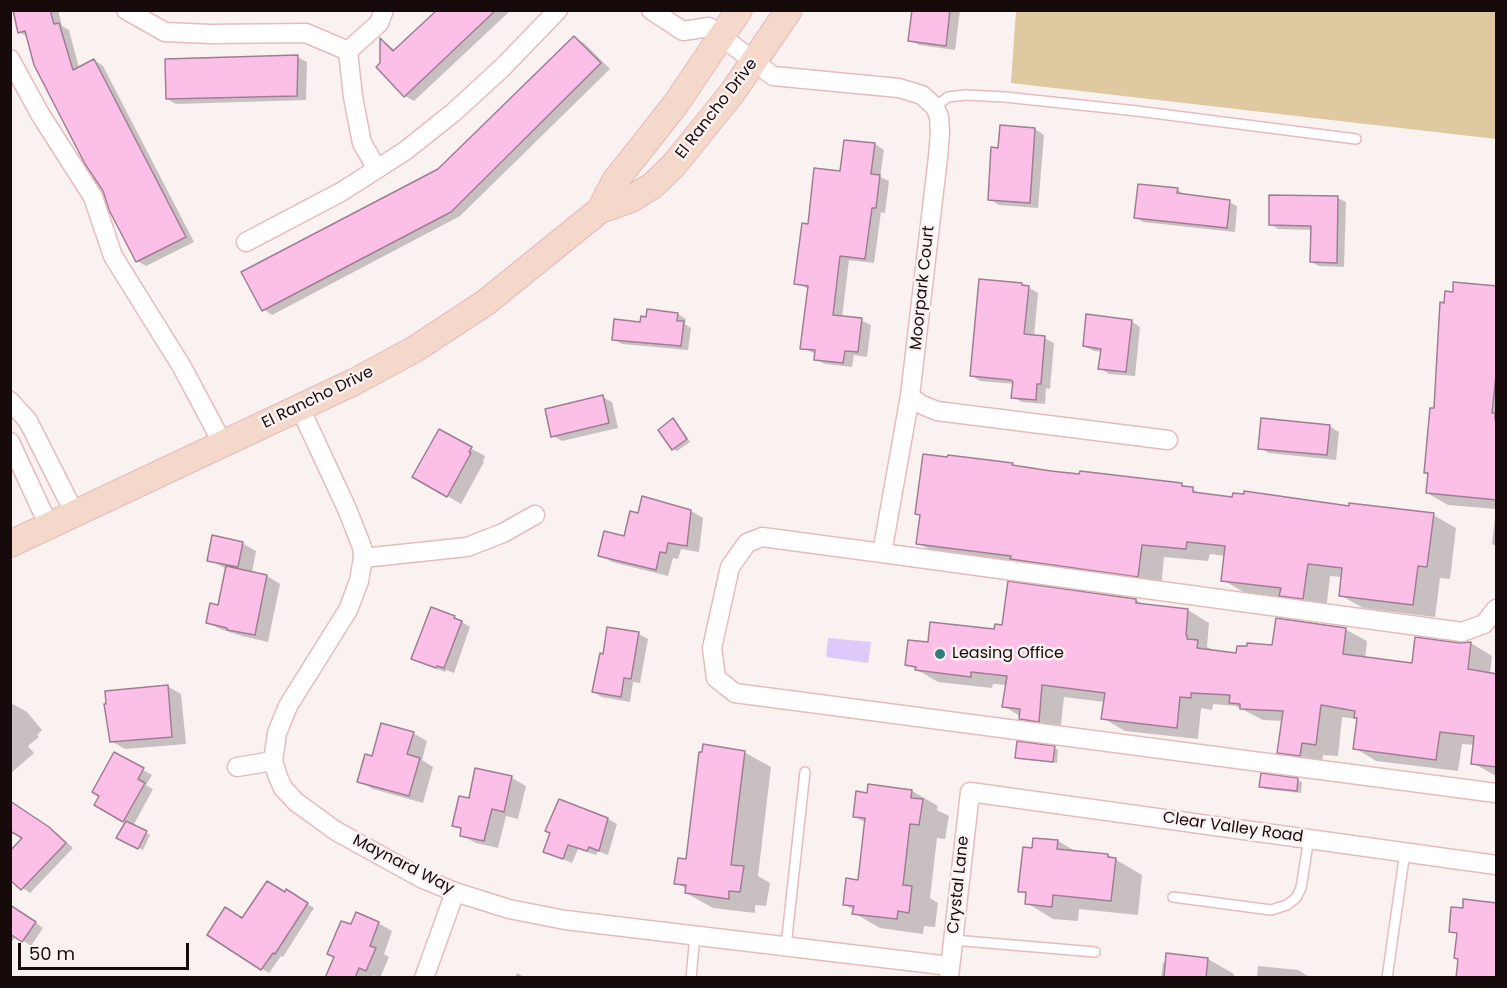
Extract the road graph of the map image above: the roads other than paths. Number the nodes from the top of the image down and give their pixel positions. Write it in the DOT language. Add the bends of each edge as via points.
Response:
graph roads {
  1 [pos="126,10"];
  2 [pos="384,10"];
  3 [pos="558,10"];
  4 [pos="651,10"];
  5 [pos="739,10"];
  6 [pos="789,10"];
  7 [pos="712,25"];
  8 [pos="348,51"];
  9 [pos="10,59"];
  10 [pos="754,62"];
  11 [pos="935,107"];
  12 [pos="1356,139"];
  13 [pos="377,169"];
  14 [pos="600,210"];
  15 [pos="246,242"];
  16 [pos="910,396"];
  17 [pos="10,402"];
  18 [pos="300,408"];
  19 [pos="1168,440"];
  20 [pos="10,442"];
  21 [pos="223,444"];
  22 [pos="75,514"];
  23 [pos="535,515"];
  24 [pos="49,526"];
  25 [pos="10,544"];
  26 [pos="882,553"];
  27 [pos="363,558"];
  28 [pos="1497,609"];
  29 [pos="273,761"];
  30 [pos="237,767"];
  31 [pos="805,772"];
  32 [pos="969,792"];
  33 [pos="1497,793"];
  34 [pos="1309,838"];
  35 [pos="1405,852"];
  36 [pos="1497,866"];
  37 [pos="455,892"];
  38 [pos="1173,897"];
  39 [pos="695,935"];
  40 [pos="953,940"];
  41 [pos="786,946"];
  42 [pos="1095,952"];
  43 [pos="949,972"];
  44 [pos="424,978"];
  45 [pos="691,978"];
  46 [pos="1387,978"];
  1 -- 8 [label="street" via="165,32 306,33"];
  2 -- 8 [label="street" via="379,23"];
  3 -- 13 [label="street" via="454,112"];
  4 -- 7 [label="street" via="683,31"];
  5 -- 7 [label="main road, El Rancho Drive"];
  6 -- 10 [label="main road, El Rancho Drive"];
  7 -- 10 [label="street"];
  7 -- 14 [label="main road, El Rancho Drive" via="675,105 615,181"];
  8 -- 13 [label="street" via="362,143"];
  9 -- 21 [label="street" via="93,197 113,256 182,367"];
  10 -- 11 [label="street" via="773,76 899,88 922,96"];
  10 -- 14 [label="main road, El Rancho Drive" via="673,166 631,199"];
  11 -- 12 [label="lane" via="948,98 966,95 1005,97"];
  11 -- 16 [label="street, Moorpark Court" via="940,133 938,157"];
  13 -- 15 [label="street"];
  14 -- 18 [label="main road, El Rancho Drive" via="516,280 415,349"];
  16 -- 19 [label="street" via="937,411"];
  16 -- 26 [label="street, Moorpark Court"];
  17 -- 22 [label="street" via="28,421"];
  18 -- 21 [label="main road, El Rancho Drive"];
  18 -- 27 [label="street" via="347,509"];
  20 -- 24 [label="street"];
  21 -- 22 [label="main road, El Rancho Drive"];
  22 -- 24 [label="main road, El Rancho Drive"];
  23 -- 27 [label="street" via="467,547"];
  24 -- 25 [label="main road, El Rancho Drive"];
  26 -- 28 [label="street" via="1462,632 1484,624"];
  26 -- 33 [label="street" via="762,537 747,543 730,567 712,648 716,678 735,693"];
  27 -- 29 [label="street" via="348,610 280,721"];
  29 -- 30 [label="street"];
  29 -- 37 [label="street, Maynard Way" via="284,789 336,831 423,879"];
  31 -- 41 [label="lane"];
  32 -- 34 [label="street, Clear Valley Road"];
  32 -- 40 [label="street, Crystal Lane"];
  34 -- 35 [label="street, Clear Valley Road"];
  34 -- 38 [label="lane" via="1301,888 1287,904 1271,910"];
  35 -- 36 [label="street, Clear Valley Road"];
  35 -- 46 [label="lane"];
  37 -- 39 [label="street, Maynard Way" via="509,909 565,920"];
  37 -- 44 [label="street"];
  39 -- 41 [label="street, Maynard Way"];
  39 -- 45 [label="lane"];
  40 -- 42 [label="lane"];
  40 -- 43 [label="street, Crystal Lane"];
  41 -- 43 [label="street, Maynard Way"];
}
